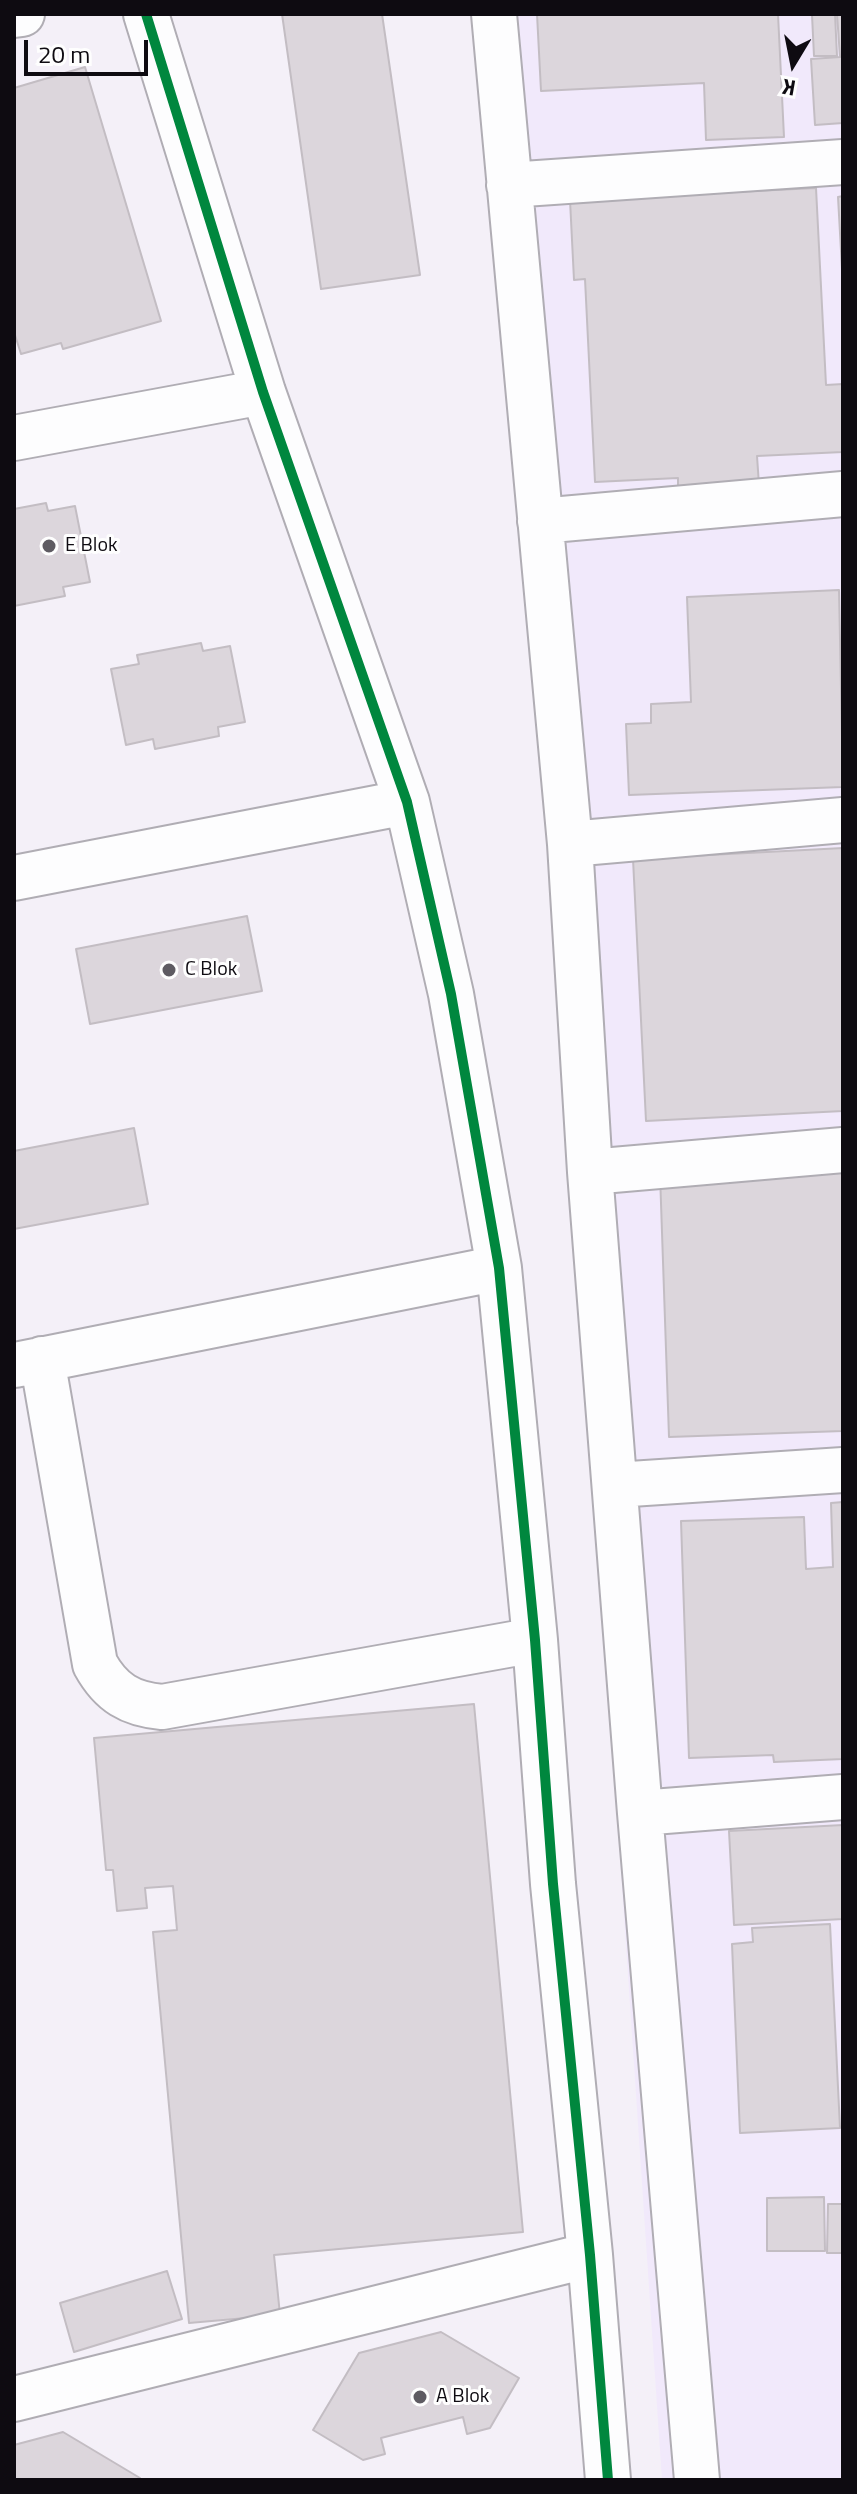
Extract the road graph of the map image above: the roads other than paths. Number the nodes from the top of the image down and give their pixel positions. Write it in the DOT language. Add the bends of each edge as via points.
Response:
graph roads {
  1 [pos="22,14"];
  2 [pos="146,14"];
  3 [pos="494,14"];
  4 [pos="14,15"];
  5 [pos="843,162"];
  6 [pos="509,185"];
  7 [pos="263,392"];
  8 [pos="14,438"];
  9 [pos="843,494"];
  10 [pos="540,521"];
  11 [pos="407,802"];
  12 [pos="843,820"];
  13 [pos="570,844"];
  14 [pos="14,878"];
  15 [pos="843,1150"];
  16 [pos="590,1172"];
  17 [pos="499,1268"];
  18 [pos="28,1362"];
  19 [pos="843,1470"];
  20 [pos="615,1485"];
  21 [pos="535,1640"];
  22 [pos="843,1797"];
  23 [pos="640,1813"];
  24 [pos="590,2255"];
  25 [pos="14,2399"];
  26 [pos="608,2480"];
  27 [pos="697,2480"];
  1 -- 4 [label="street"];
  2 -- 7 [label="street"];
  3 -- 6 [label="street"];
  5 -- 6 [label="street"];
  6 -- 10 [label="street"];
  7 -- 8 [label="street"];
  7 -- 11 [label="street"];
  9 -- 10 [label="street"];
  10 -- 13 [label="street"];
  11 -- 14 [label="street"];
  11 -- 17 [label="street" via="451,994"];
  12 -- 13 [label="street"];
  13 -- 16 [label="street"];
  15 -- 16 [label="street"];
  16 -- 20 [label="street"];
  17 -- 18 [label="street"];
  17 -- 21 [label="street"];
  18 -- 21 [label="street" via="95,1664 122,1697 162,1707"];
  19 -- 20 [label="street"];
  20 -- 23 [label="street"];
  21 -- 24 [label="street"];
  22 -- 23 [label="street"];
  23 -- 27 [label="street"];
  24 -- 25 [label="street"];
  24 -- 26 [label="street"];
}
